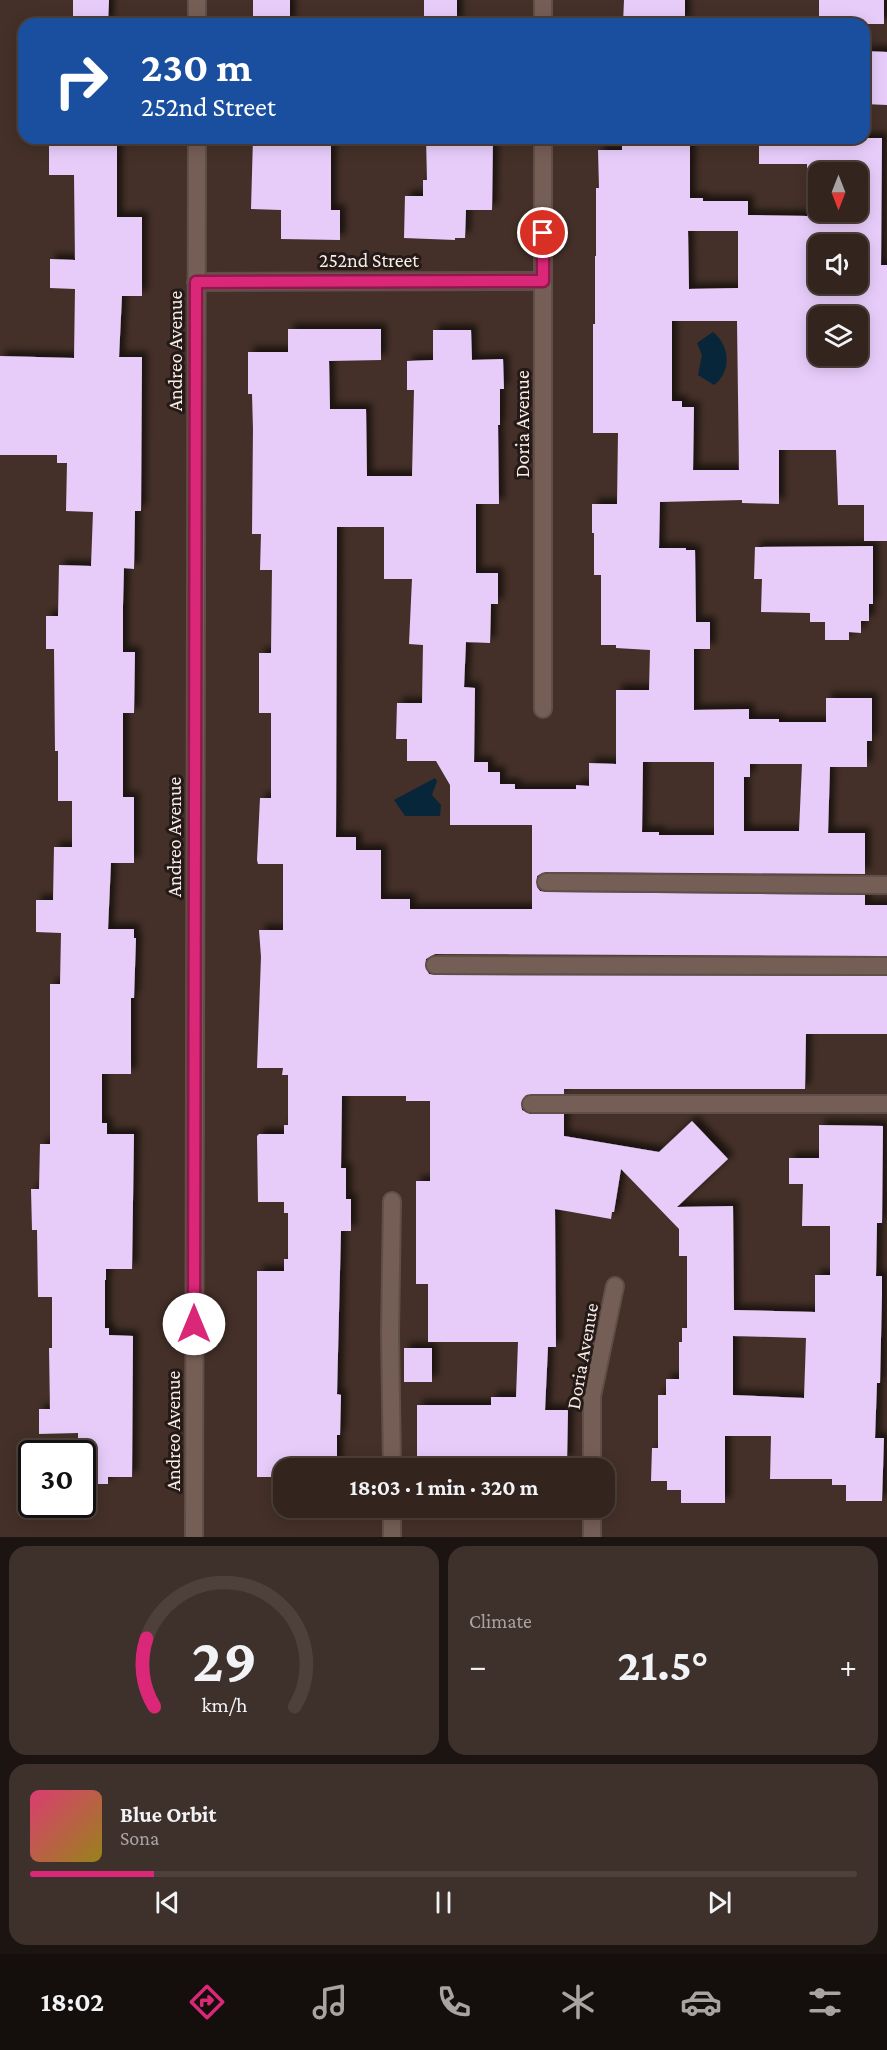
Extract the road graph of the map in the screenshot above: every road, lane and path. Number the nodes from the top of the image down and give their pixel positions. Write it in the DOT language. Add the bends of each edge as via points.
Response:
graph roads {
  1 [pos="198,0"];
  2 [pos="543,0"];
  3 [pos="197,18"];
  4 [pos="543,18"];
  5 [pos="197,144"];
  6 [pos="543,144"];
  7 [pos="543,281"];
  8 [pos="196,282"];
  9 [pos="543,710"];
  10 [pos="546,882"];
  11 [pos="887,885"];
  12 [pos="435,965"];
  13 [pos="887,966"];
  14 [pos="531,1104"];
  15 [pos="887,1104"];
  16 [pos="392,1201"];
  17 [pos="615,1286"];
  18 [pos="392,1458"];
  19 [pos="592,1458"];
  20 [pos="392,1518"];
  21 [pos="592,1518"];
  22 [pos="194,1537"];
  23 [pos="392,1537"];
  24 [pos="592,1537"];
  1 -- 3 [label="street"];
  2 -- 4 [label="street"];
  5 -- 8 [label="street, Andreo Avenue"];
  6 -- 7 [label="street, Doria Avenue"];
  7 -- 8 [label="street, 252nd Street"];
  7 -- 9 [label="street, Doria Avenue"];
  8 -- 22 [label="street, Andreo Avenue"];
  10 -- 11 [label="street"];
  12 -- 13 [label="street"];
  14 -- 15 [label="street"];
  16 -- 18 [label="street"];
  17 -- 19 [label="street, Doria Avenue" via="592,1396"];
  20 -- 23 [label="street"];
  21 -- 24 [label="street"];
}
